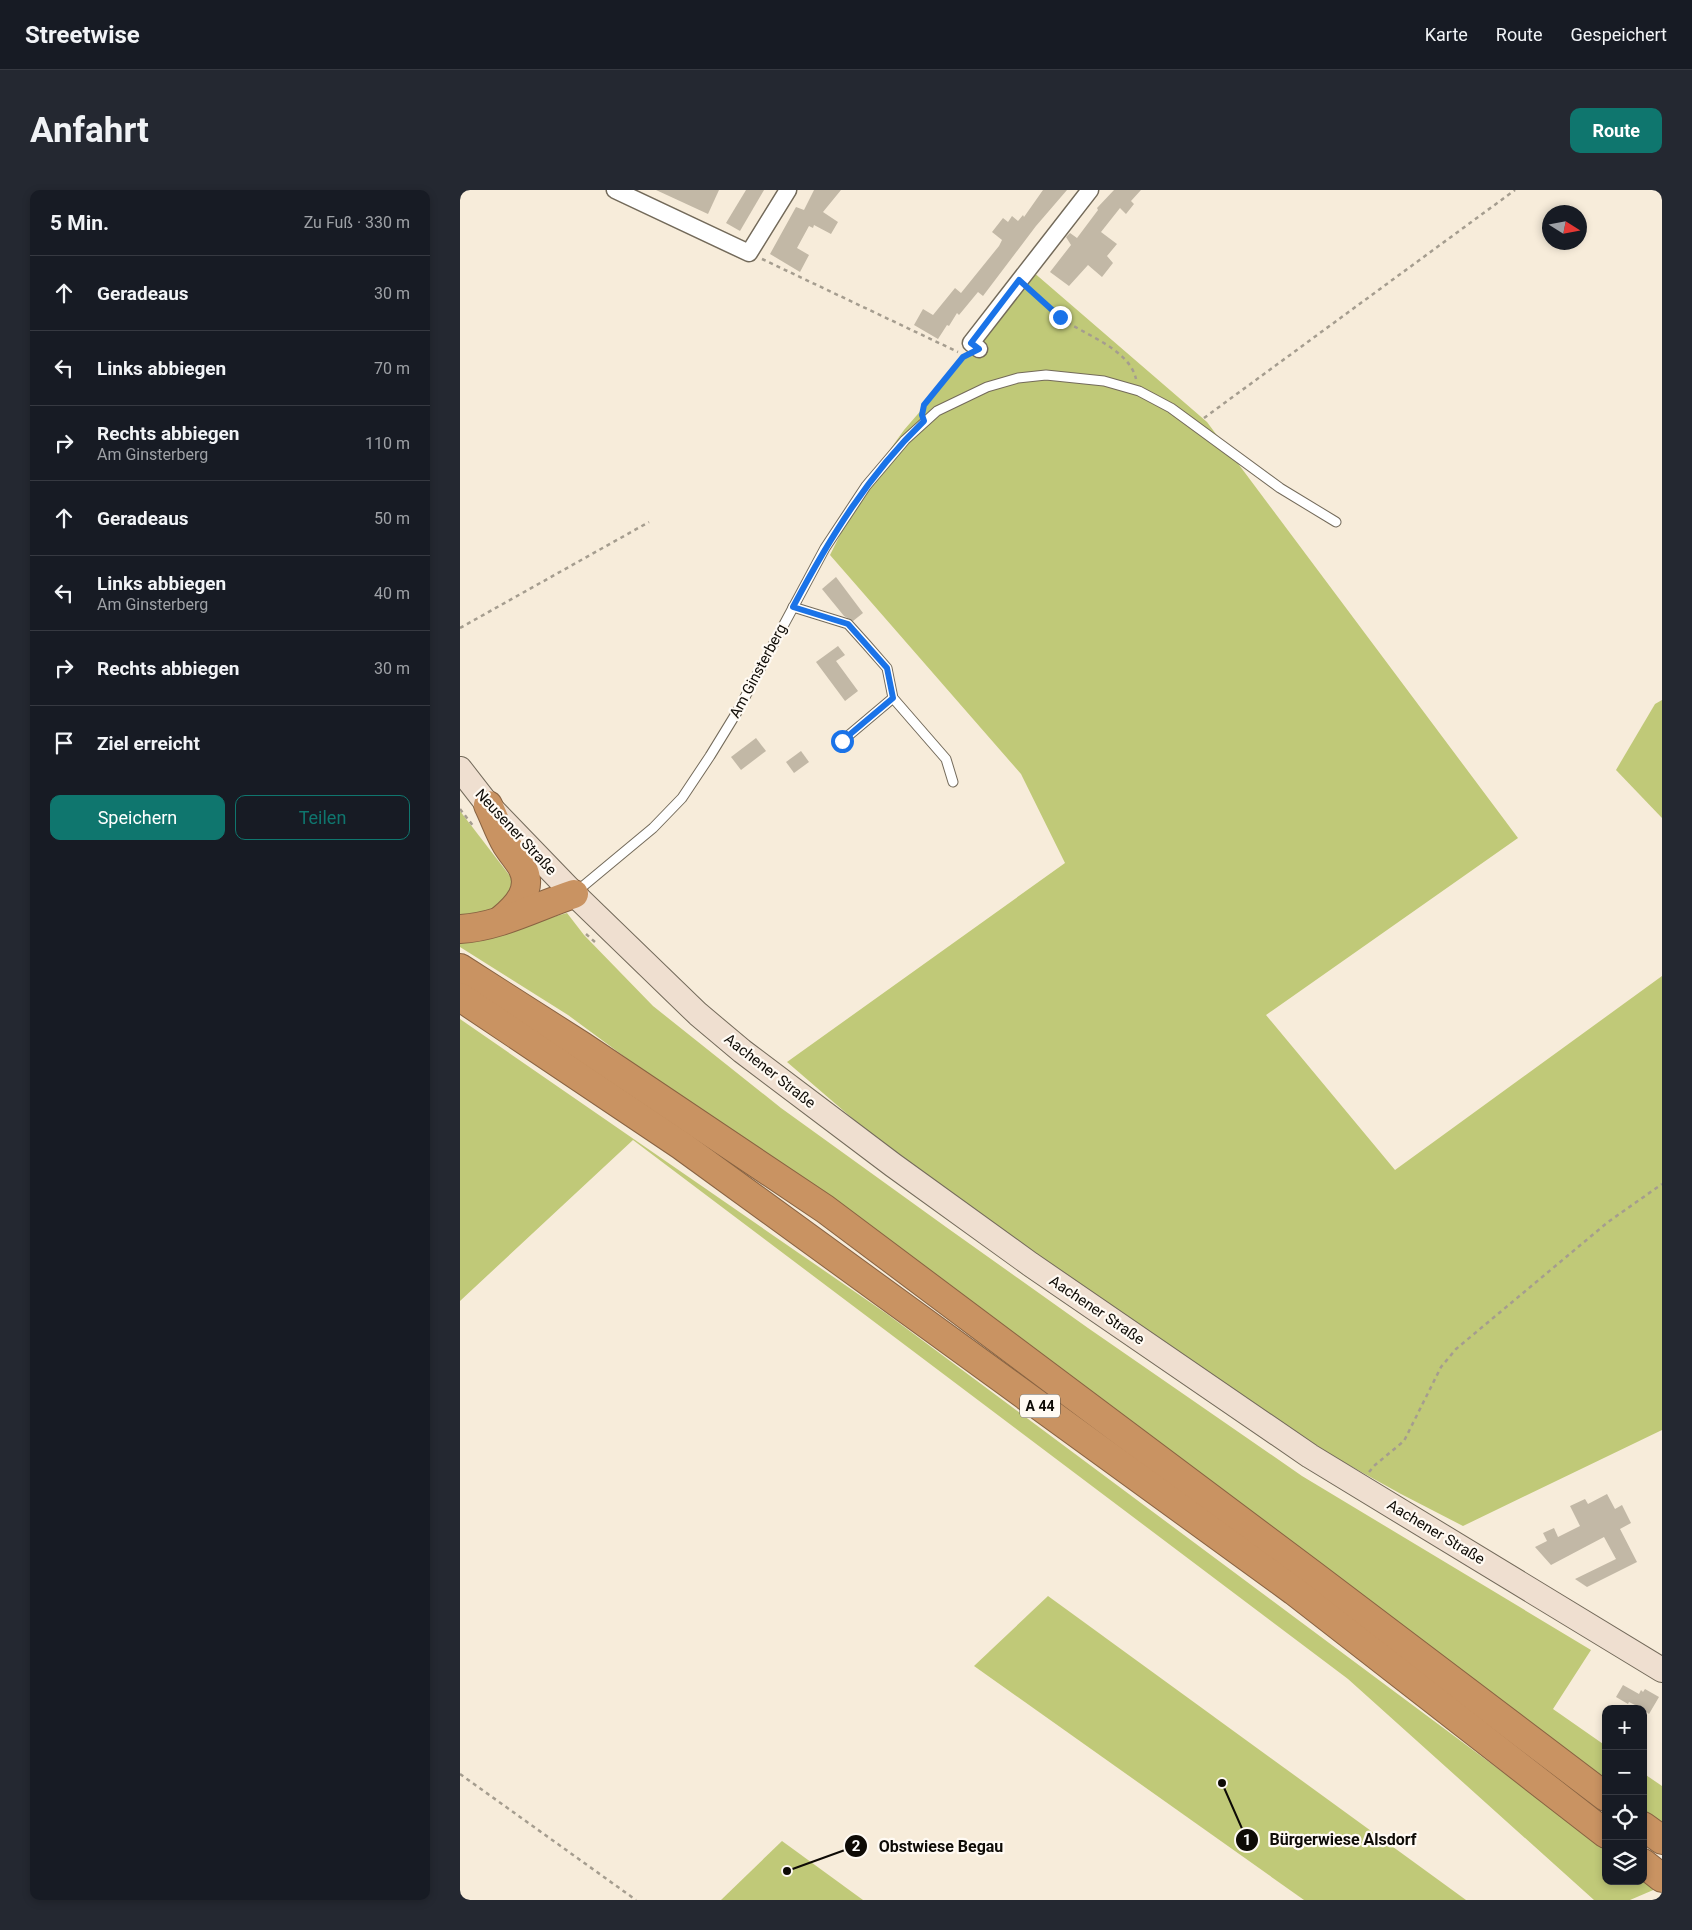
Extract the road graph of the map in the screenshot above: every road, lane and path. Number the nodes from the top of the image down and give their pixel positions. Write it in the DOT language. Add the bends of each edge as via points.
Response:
graph roads {
  1 [pos="615,190"];
  2 [pos="788,190"];
  3 [pos="1090,190"];
  4 [pos="1515,190"];
  5 [pos="749,254"];
  6 [pos="1019,280"];
  7 [pos="979,349"];
  8 [pos="1139,391"];
  9 [pos="924,421"];
  10 [pos="1194,424"];
  11 [pos="648,522"];
  12 [pos="1336,522"];
  13 [pos="793,607"];
  14 [pos="460,628"];
  15 [pos="893,698"];
  16 [pos="842,741"];
  17 [pos="460,769"];
  18 [pos="953,782"];
  19 [pos="488,804"];
  20 [pos="574,894"];
  21 [pos="501,920"];
  22 [pos="460,929"];
  23 [pos="460,968"];
  24 [pos="460,997"];
  25 [pos="1662,1184"];
  26 [pos="1359,1487"];
  27 [pos="1662,1670"];
  28 [pos="460,1774"];
  29 [pos="1603,1795"];
  30 [pos="1647,1829"];
  31 [pos="1602,1831"];
  32 [pos="1662,1840"];
  33 [pos="1647,1866"];
  34 [pos="1662,1878"];
  35 [pos="636,1900"];
  1 -- 5 [label="street"];
  2 -- 5 [label="street"];
  3 -- 6 [label="street"];
  4 -- 10 [label="path"];
  5 -- 7 [label="path" via="961,353"];
  6 -- 7 [label="street" via="971,343"];
  6 -- 8 [label="path" via="1060,317 1128,362"];
  7 -- 9 [label="path" via="963,357 924,405"];
  8 -- 9 [label="lane, Am Ginsterberg" via="1077,377 1046,375 1018,378 987,387 937,411"];
  8 -- 10 [label="lane, Am Ginsterberg"];
  9 -- 13 [label="lane, Am Ginsterberg" via="866,486 825,548"];
  10 -- 12 [label="lane, Am Ginsterberg" via="1280,488"];
  11 -- 14 [label="path"];
  13 -- 15 [label="lane" via="848,624 887,668"];
  13 -- 20 [label="lane, Am Ginsterberg" via="737,712 682,798 653,828"];
  15 -- 16 [label="lane"];
  15 -- 18 [label="lane" via="946,760"];
  17 -- 19 [label="main road, Neusener Straße"];
  19 -- 20 [label="main road, Neusener Straße"];
  19 -- 21 [label="highway" via="525,878 520,902"];
  20 -- 21 [label="highway"];
  20 -- 26 [label="main road, Aachener Straße" via="698,1014 861,1141 1030,1264"];
  21 -- 22 [label="highway"];
  23 -- 29 [label="highway, A 44" via="824,1209"];
  24 -- 31 [label="highway, A 44" via="682,1146 1294,1591"];
  25 -- 26 [label="path" via="1608,1222 1456,1349 1441,1367 1404,1441 1375,1465"];
  26 -- 27 [label="main road, Aachener Straße"];
  28 -- 35 [label="path"];
  30 -- 32 [label="highway"];
  33 -- 34 [label="highway"];
}
